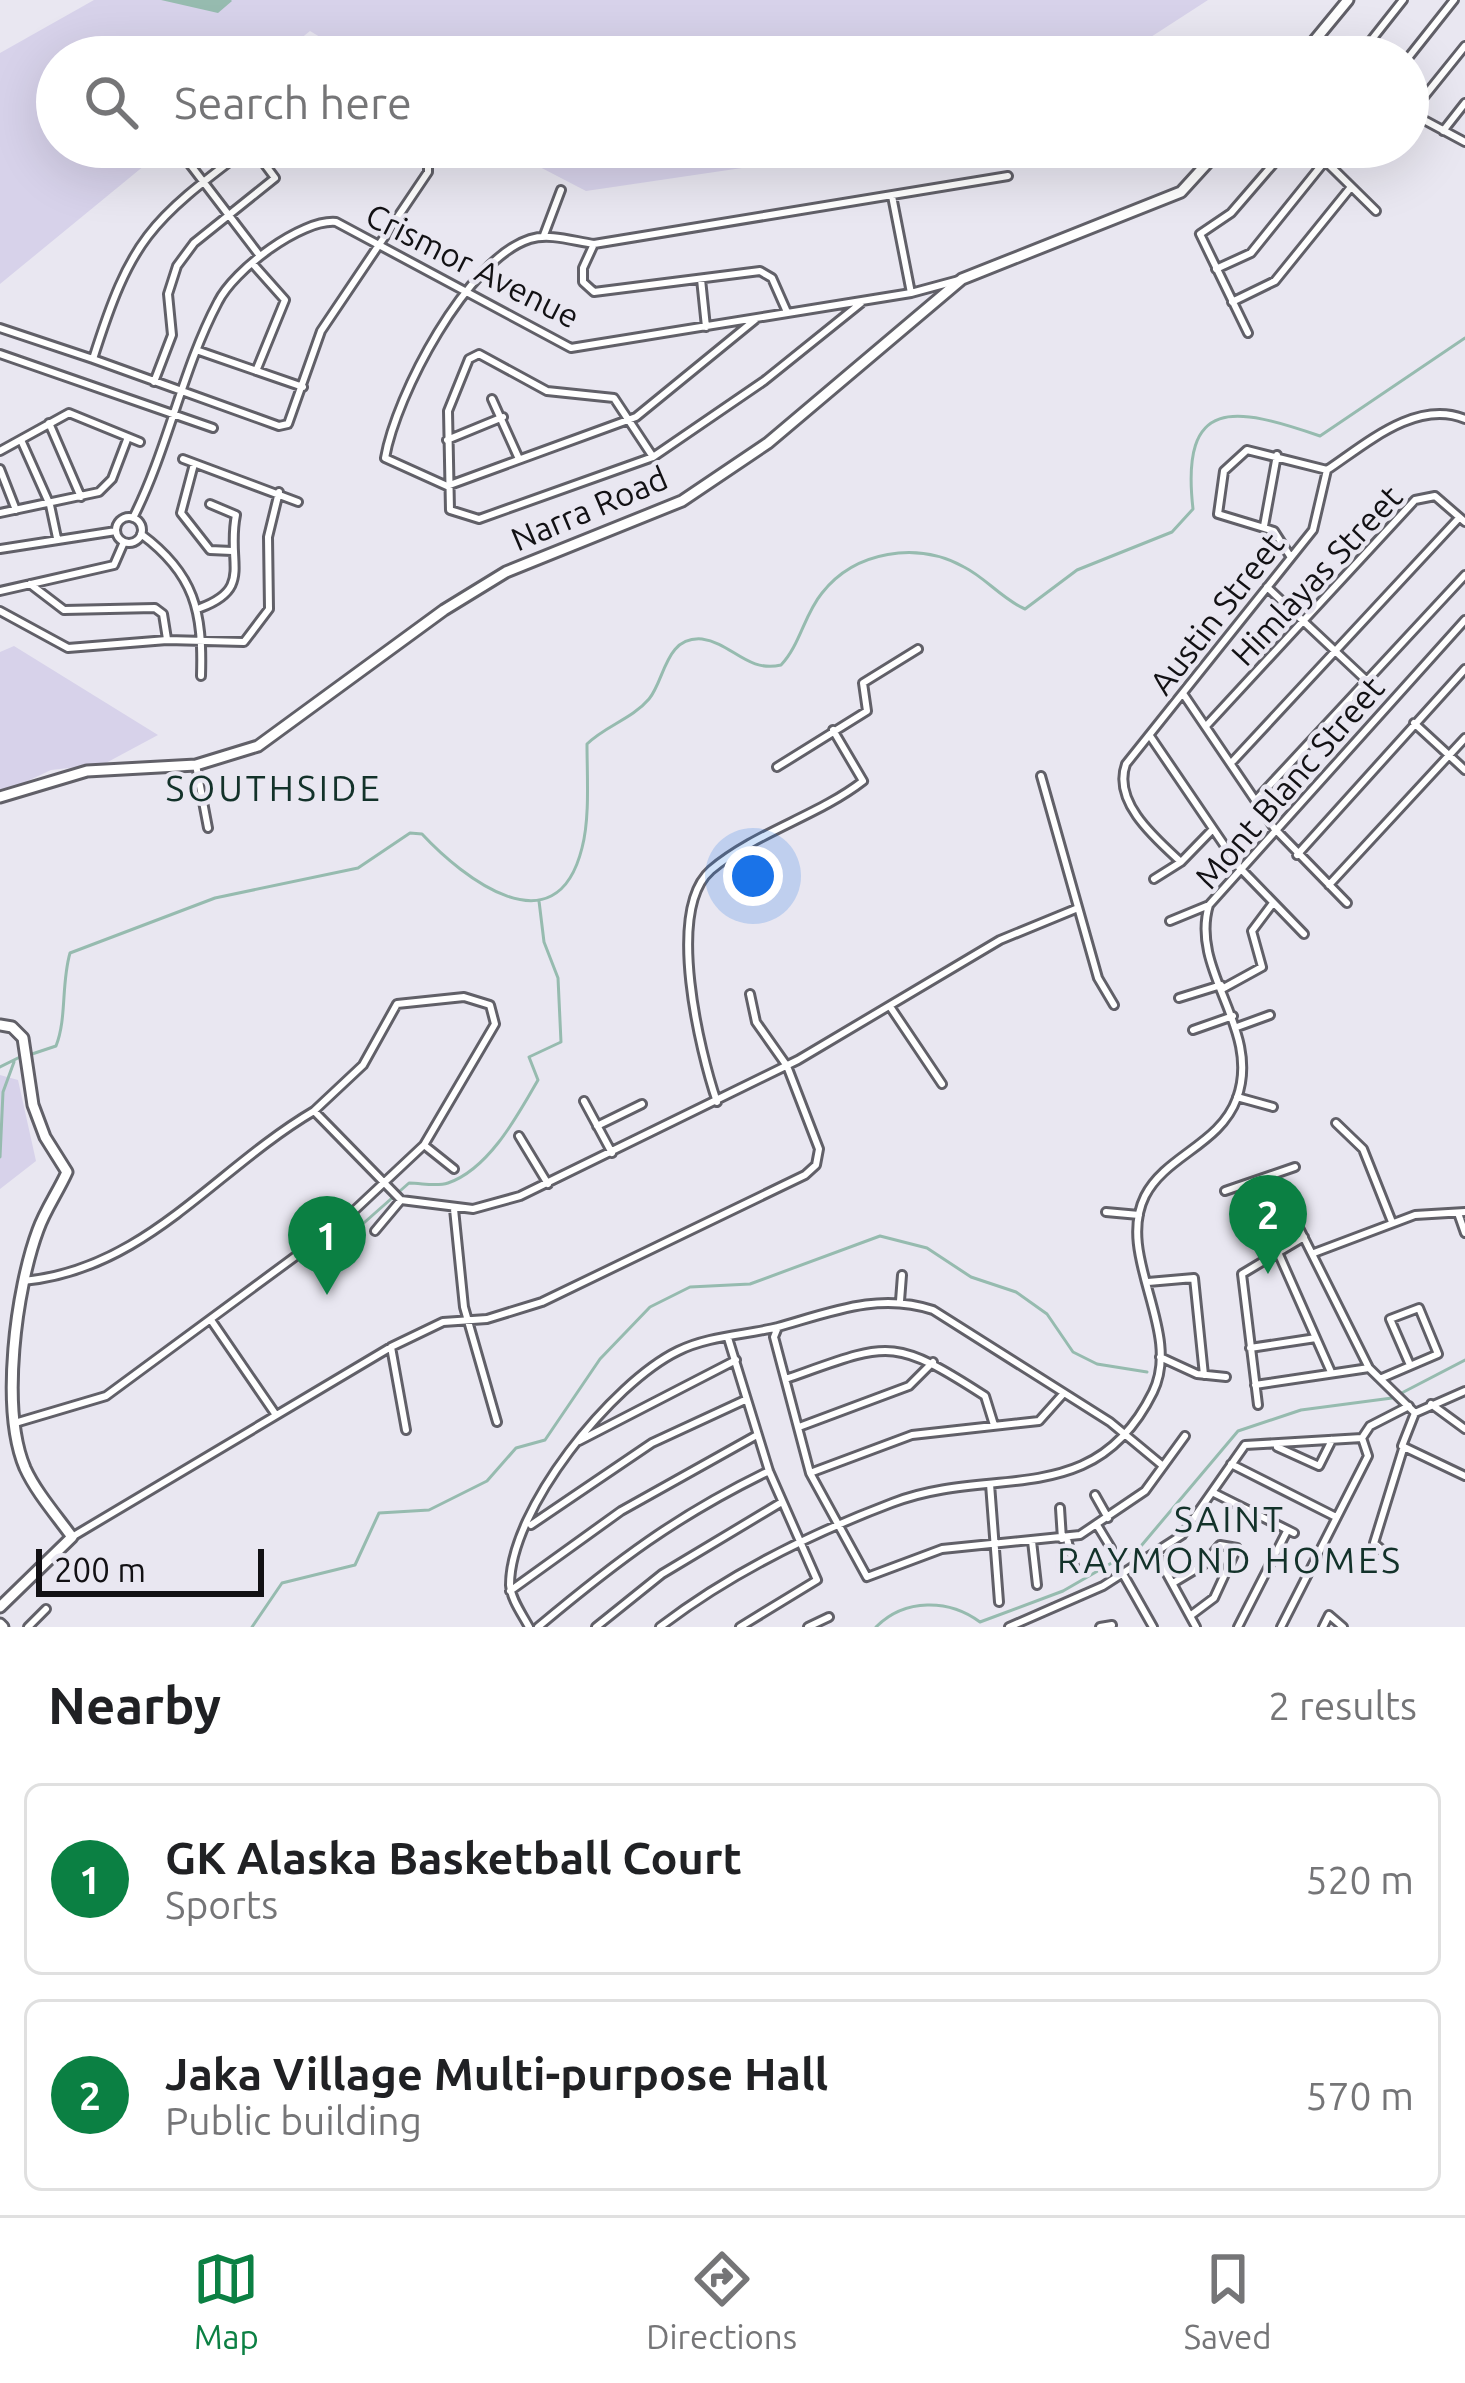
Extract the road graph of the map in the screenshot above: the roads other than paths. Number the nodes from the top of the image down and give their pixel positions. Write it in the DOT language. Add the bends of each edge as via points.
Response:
graph roads {
  1 [pos="1348,0"];
  2 [pos="1403,0"];
  3 [pos="1454,0"];
  4 [pos="1318,36"];
  5 [pos="1375,36"];
  6 [pos="1425,36"];
  7 [pos="1465,46"];
  8 [pos="1429,88"];
  9 [pos="1465,103"];
  10 [pos="1429,123"];
  11 [pos="1443,131"];
  12 [pos="1465,142"];
  13 [pos="194,168"];
  14 [pos="222,168"];
  15 [pos="266,168"];
  16 [pos="428,168"];
  17 [pos="1203,168"];
  18 [pos="1270,168"];
  19 [pos="1318,168"];
  20 [pos="1331,168"];
  21 [pos="1008,176"];
  22 [pos="204,181"];
  23 [pos="1351,187"];
  24 [pos="561,190"];
  25 [pos="892,196"];
  26 [pos="1376,211"];
  27 [pos="229,215"];
  28 [pos="544,235"];
  29 [pos="594,244"];
  30 [pos="381,245"];
  31 [pos="260,256"];
  32 [pos="253,264"];
  33 [pos="1216,269"];
  34 [pos="700,279"];
  35 [pos="962,279"];
  36 [pos="467,293"];
  37 [pos="911,293"];
  38 [pos="865,300"];
  39 [pos="1232,302"];
  40 [pos="787,312"];
  41 [pos="756,319"];
  42 [pos="706,327"];
  43 [pos="0,328"];
  44 [pos="1248,333"];
  45 [pos="199,351"];
  46 [pos="0,354"];
  47 [pos="93,359"];
  48 [pos="256,371"];
  49 [pos="154,382"];
  50 [pos="303,387"];
  51 [pos="184,393"];
  52 [pos="492,399"];
  53 [pos="176,415"];
  54 [pos="503,417"];
  55 [pos="630,419"];
  56 [pos="1465,419"];
  57 [pos="49,422"];
  58 [pos="213,428"];
  59 [pos="128,437"];
  60 [pos="20,440"];
  61 [pos="446,440"];
  62 [pos="140,442"];
  63 [pos="0,451"];
  64 [pos="1277,454"];
  65 [pos="653,457"];
  66 [pos="183,459"];
  67 [pos="519,459"];
  68 [pos="194,464"];
  69 [pos="0,469"];
  70 [pos="1327,470"];
  71 [pos="446,486"];
  72 [pos="279,492"];
  73 [pos="81,497"];
  74 [pos="298,502"];
  75 [pos="210,504"];
  76 [pos="50,505"];
  77 [pos="16,511"];
  78 [pos="0,513"];
  79 [pos="133,518"];
  80 [pos="1462,519"];
  81 [pos="1264,526"];
  82 [pos="116,531"];
  83 [pos="141,534"];
  84 [pos="57,538"];
  85 [pos="124,542"];
  86 [pos="0,549"];
  87 [pos="232,551"];
  88 [pos="1291,558"];
  89 [pos="1465,575"];
  90 [pos="29,584"];
  91 [pos="1267,587"];
  92 [pos="0,591"];
  93 [pos="200,608"];
  94 [pos="0,610"];
  95 [pos="1465,620"];
  96 [pos="1305,622"];
  97 [pos="167,640"];
  98 [pos="202,641"];
  99 [pos="918,649"];
  100 [pos="1338,654"];
  101 [pos="1465,669"];
  102 [pos="201,676"];
  103 [pos="1367,681"];
  104 [pos="1183,694"];
  105 [pos="1414,723"];
  106 [pos="1207,725"];
  107 [pos="833,730"];
  108 [pos="1150,736"];
  109 [pos="1465,738"];
  110 [pos="1451,754"];
  111 [pos="1233,761"];
  112 [pos="196,765"];
  113 [pos="777,767"];
  114 [pos="1465,770"];
  115 [pos="1041,776"];
  116 [pos="0,797"];
  117 [pos="1256,800"];
  118 [pos="208,828"];
  119 [pos="1274,828"];
  120 [pos="1213,829"];
  121 [pos="1297,855"];
  122 [pos="1181,862"];
  123 [pos="1238,867"];
  124 [pos="1154,879"];
  125 [pos="1330,885"];
  126 [pos="1273,903"];
  127 [pos="1347,903"];
  128 [pos="1209,904"];
  129 [pos="1078,908"];
  130 [pos="1170,921"];
  131 [pos="1304,934"];
  132 [pos="1221,987"];
  133 [pos="750,994"];
  134 [pos="1180,998"];
  135 [pos="1114,1005"];
  136 [pos="891,1008"];
  137 [pos="1270,1015"];
  138 [pos="1233,1016"];
  139 [pos="0,1025"];
  140 [pos="1237,1027"];
  141 [pos="1193,1030"];
  142 [pos="787,1066"];
  143 [pos="942,1084"];
  144 [pos="1237,1097"];
  145 [pos="584,1100"];
  146 [pos="716,1102"];
  147 [pos="642,1103"];
  148 [pos="1273,1108"];
  149 [pos="314,1112"];
  150 [pos="1336,1124"];
  151 [pos="597,1126"];
  152 [pos="518,1136"];
  153 [pos="424,1145"];
  154 [pos="612,1153"];
  155 [pos="1295,1167"];
  156 [pos="454,1169"];
  157 [pos="1252,1183"];
  158 [pos="385,1185"];
  159 [pos="548,1185"];
  160 [pos="1225,1190"];
  161 [pos="396,1198"];
  162 [pos="454,1209"];
  163 [pos="1106,1213"];
  164 [pos="1461,1213"];
  165 [pos="1139,1215"];
  166 [pos="1392,1224"];
  167 [pos="375,1231"];
  168 [pos="1465,1233"];
  169 [pos="1304,1237"];
  170 [pos="1277,1250"];
  171 [pos="1312,1254"];
  172 [pos="902,1276"];
  173 [pos="23,1281"];
  174 [pos="1148,1282"];
  175 [pos="900,1301"];
  176 [pos="467,1319"];
  177 [pos="212,1320"];
  178 [pos="778,1328"];
  179 [pos="728,1338"];
  180 [pos="1316,1338"];
  181 [pos="391,1347"];
  182 [pos="1250,1348"];
  183 [pos="1160,1358"];
  184 [pos="736,1360"];
  185 [pos="933,1362"];
  186 [pos="1410,1365"];
  187 [pos="1369,1368"];
  188 [pos="1331,1372"];
  189 [pos="1204,1375"];
  190 [pos="1226,1377"];
  191 [pos="1382,1378"];
  192 [pos="785,1380"];
  193 [pos="1255,1385"];
  194 [pos="1465,1390"];
  195 [pos="1064,1393"];
  196 [pos="745,1400"];
  197 [pos="1431,1404"];
  198 [pos="1258,1405"];
  199 [pos="1412,1409"];
  200 [pos="276,1415"];
  201 [pos="497,1422"];
  202 [pos="15,1423"];
  203 [pos="994,1425"];
  204 [pos="799,1427"];
  205 [pos="1465,1429"];
  206 [pos="406,1430"];
  207 [pos="758,1435"];
  208 [pos="1127,1435"];
  209 [pos="1185,1436"];
  210 [pos="1362,1438"];
  211 [pos="1332,1440"];
  212 [pos="573,1444"];
  213 [pos="1271,1444"];
  214 [pos="1403,1449"];
  215 [pos="1231,1464"];
  216 [pos="1163,1466"];
  217 [pos="769,1471"];
  218 [pos="810,1473"];
  219 [pos="1465,1476"];
  220 [pos="990,1484"];
  221 [pos="1211,1492"];
  222 [pos="1095,1496"];
  223 [pos="782,1502"];
  224 [pos="1060,1508"];
  225 [pos="1336,1517"];
  226 [pos="1108,1518"];
  227 [pos="1097,1525"];
  228 [pos="839,1526"];
  229 [pos="526,1528"];
  230 [pos="72,1537"];
  231 [pos="1065,1539"];
  232 [pos="1032,1541"];
  233 [pos="799,1544"];
  234 [pos="995,1544"];
  235 [pos="1111,1549"];
  236 [pos="1155,1552"];
  237 [pos="1388,1555"];
  238 [pos="1074,1566"];
  239 [pos="1123,1574"];
  240 [pos="1173,1583"];
  241 [pos="1037,1585"];
  242 [pos="510,1591"];
  243 [pos="999,1602"];
  244 [pos="0,1607"];
  245 [pos="46,1610"];
  246 [pos="1190,1616"];
  247 [pos="1112,1624"];
  248 [pos="28,1627"];
  249 [pos="534,1627"];
  250 [pos="596,1627"];
  251 [pos="660,1627"];
  252 [pos="740,1627"];
  253 [pos="808,1627"];
  254 [pos="823,1627"];
  255 [pos="1010,1627"];
  256 [pos="1100,1627"];
  257 [pos="1153,1627"];
  258 [pos="1196,1627"];
  259 [pos="1238,1627"];
  260 [pos="1281,1627"];
  261 [pos="1323,1627"];
  262 [pos="1343,1627"];
  1 -- 4 [label="street"];
  2 -- 5 [label="street"];
  3 -- 6 [label="street"];
  7 -- 8 [label="street"];
  9 -- 11 [label="street"];
  10 -- 11 [label="street"];
  11 -- 12 [label="street"];
  13 -- 22 [label="street"];
  14 -- 22 [label="street"];
  15 -- 27 [label="street" via="274,178"];
  16 -- 30 [label="street"];
  17 -- 35 [label="street, Narra Road" via="1181,192"];
  18 -- 33 [label="street" via="1231,213 1202,230"];
  19 -- 33 [label="street" via="1251,253"];
  20 -- 23 [label="street"];
  21 -- 25 [label="street"];
  22 -- 27 [label="street"];
  22 -- 47 [label="street" via="134,248"];
  23 -- 26 [label="street"];
  23 -- 39 [label="street" via="1275,280"];
  24 -- 28 [label="street"];
  25 -- 29 [label="street"];
  25 -- 37 [label="street"];
  27 -- 31 [label="street"];
  27 -- 49 [label="street" via="177,266 168,294 172,334"];
  28 -- 29 [label="street"];
  28 -- 36 [label="street" via="502,251"];
  29 -- 34 [label="street" via="583,282 594,292"];
  30 -- 31 [label="street, Crismor Avenue" via="325,221"];
  30 -- 36 [label="street, Crismor Avenue"];
  30 -- 50 [label="street" via="321,331"];
  31 -- 32 [label="street, Crismor Avenue"];
  32 -- 45 [label="street, Crismor Avenue" via="219,298"];
  32 -- 48 [label="street" via="285,300"];
  33 -- 39 [label="street"];
  34 -- 40 [label="street" via="760,271 772,278"];
  34 -- 42 [label="street"];
  35 -- 37 [label="street, Crismor Avenue"];
  35 -- 112 [label="street, Narra Road" via="768,443 682,501 506,572 258,746"];
  36 -- 42 [label="street, Crismor Avenue" via="571,348"];
  36 -- 71 [label="street" via="410,381 385,453 387,463"];
  37 -- 38 [label="street, Crismor Avenue"];
  38 -- 40 [label="street, Crismor Avenue"];
  38 -- 65 [label="street"];
  39 -- 44 [label="street"];
  40 -- 41 [label="street, Crismor Avenue"];
  41 -- 42 [label="street, Crismor Avenue"];
  41 -- 55 [label="street"];
  43 -- 47 [label="street"];
  45 -- 48 [label="street"];
  45 -- 51 [label="street, Crismor Avenue"];
  46 -- 53 [label="street"];
  47 -- 49 [label="street"];
  48 -- 50 [label="street"];
  49 -- 51 [label="street"];
  50 -- 51 [label="street" via="288,424 279,426"];
  51 -- 53 [label="street, Crismor Avenue"];
  52 -- 54 [label="street"];
  53 -- 58 [label="street"];
  53 -- 79 [label="street, Crismor Avenue"];
  54 -- 61 [label="street"];
  54 -- 67 [label="street"];
  55 -- 61 [label="street" via="604,394 547,391 473,353 448,412"];
  55 -- 65 [label="street"];
  55 -- 67 [label="street"];
  56 -- 70 [label="street" via="1415,418"];
  57 -- 59 [label="street" via="69,413"];
  57 -- 60 [label="street"];
  57 -- 73 [label="street"];
  59 -- 62 [label="street"];
  59 -- 73 [label="street" via="112,479"];
  60 -- 63 [label="street"];
  60 -- 76 [label="street"];
  61 -- 71 [label="street"];
  64 -- 70 [label="street"];
  64 -- 81 [label="street"];
  64 -- 81 [label="street" via="1239,453 1224,471 1217,505 1222,517"];
  65 -- 71 [label="street" via="479,519 453,514"];
  66 -- 68 [label="street"];
  67 -- 71 [label="street"];
  68 -- 72 [label="street"];
  68 -- 87 [label="street" via="181,513 210,550"];
  69 -- 77 [label="street"];
  70 -- 88 [label="street, Austin Street" via="1317,522"];
  72 -- 74 [label="street"];
  72 -- 98 [label="street" via="268,537 268,609 244,642"];
  73 -- 76 [label="street"];
  75 -- 87 [label="street" via="236,515"];
  76 -- 77 [label="street"];
  76 -- 84 [label="street"];
  77 -- 78 [label="street"];
  79 -- 82 [label="street"];
  79 -- 83 [label="street"];
  80 -- 96 [label="street, Himlayas Street" via="1435,496 1420,496"];
  80 -- 100 [label="street"];
  81 -- 88 [label="street"];
  82 -- 84 [label="street"];
  82 -- 85 [label="street"];
  83 -- 85 [label="street"];
  83 -- 93 [label="street" via="169,558"];
  84 -- 86 [label="street"];
  85 -- 90 [label="street" via="114,565"];
  87 -- 93 [label="street" via="231,594"];
  88 -- 91 [label="street, Austin Street"];
  89 -- 103 [label="street"];
  90 -- 92 [label="street"];
  90 -- 97 [label="street" via="64,610 150,602 163,614"];
  91 -- 96 [label="street"];
  91 -- 104 [label="street, Austin Street"];
  93 -- 98 [label="street"];
  94 -- 97 [label="street" via="59,646"];
  95 -- 119 [label="street, Mont Blanc Street"];
  96 -- 100 [label="street"];
  96 -- 106 [label="street, Himlayas Street"];
  97 -- 98 [label="street"];
  98 -- 102 [label="street"];
  99 -- 107 [label="street" via="863,683 867,711"];
  100 -- 103 [label="street"];
  100 -- 111 [label="street"];
  101 -- 105 [label="street"];
  103 -- 117 [label="street"];
  104 -- 106 [label="street"];
  104 -- 108 [label="street, Austin Street"];
  105 -- 110 [label="street"];
  105 -- 121 [label="street"];
  106 -- 111 [label="street"];
  107 -- 113 [label="street"];
  107 -- 146 [label="street" via="863,781 711,870 692,903 692,1009"];
  108 -- 120 [label="street"];
  108 -- 122 [label="street, Austin Street" via="1122,779 1132,812"];
  109 -- 110 [label="street"];
  110 -- 114 [label="street"];
  110 -- 125 [label="street"];
  111 -- 117 [label="street"];
  112 -- 116 [label="street, Narra Road" via="87,772"];
  112 -- 118 [label="street"];
  115 -- 129 [label="street"];
  117 -- 119 [label="street"];
  119 -- 121 [label="street"];
  119 -- 123 [label="street, Mont Blanc Street"];
  120 -- 122 [label="street"];
  120 -- 123 [label="street"];
  121 -- 125 [label="street"];
  122 -- 124 [label="street"];
  123 -- 126 [label="street"];
  123 -- 128 [label="street, Mont Blanc Street"];
  125 -- 127 [label="street"];
  126 -- 131 [label="street"];
  126 -- 132 [label="street" via="1252,932 1262,968"];
  128 -- 130 [label="street"];
  128 -- 132 [label="street, Mont Blanc Street" via="1205,941"];
  129 -- 135 [label="street" via="1097,978"];
  129 -- 136 [label="street" via="1000,940"];
  132 -- 134 [label="street"];
  132 -- 138 [label="street, Mont Blanc Street"];
  133 -- 142 [label="street" via="764,1039"];
  136 -- 142 [label="street"];
  136 -- 143 [label="street"];
  137 -- 140 [label="street"];
  138 -- 140 [label="street, Mont Blanc Street"];
  138 -- 141 [label="street"];
  139 -- 173 [label="street" via="19,1033 45,1137 67,1172"];
  140 -- 144 [label="street, Mont Blanc Street"];
  142 -- 146 [label="street"];
  142 -- 176 [label="street" via="819,1150 805,1175 542,1303"];
  144 -- 148 [label="street"];
  144 -- 165 [label="street" via="1209,1140 1151,1186"];
  145 -- 151 [label="street"];
  146 -- 154 [label="street"];
  147 -- 151 [label="street"];
  149 -- 153 [label="street" via="363,1065 397,1004 482,999 495,1024"];
  149 -- 158 [label="street"];
  149 -- 173 [label="street" via="130,1249 66,1276"];
  150 -- 166 [label="street" via="1363,1150"];
  151 -- 154 [label="street"];
  152 -- 159 [label="street"];
  153 -- 156 [label="street"];
  153 -- 158 [label="street"];
  154 -- 159 [label="street"];
  155 -- 157 [label="street"];
  157 -- 160 [label="street"];
  157 -- 169 [label="street"];
  158 -- 161 [label="street"];
  158 -- 177 [label="street"];
  159 -- 162 [label="street"];
  161 -- 162 [label="street"];
  161 -- 167 [label="street"];
  162 -- 176 [label="street"];
  163 -- 165 [label="street"];
  164 -- 166 [label="street"];
  164 -- 168 [label="street"];
  165 -- 174 [label="street"];
  166 -- 171 [label="street"];
  169 -- 170 [label="street"];
  169 -- 171 [label="street"];
  170 -- 180 [label="street"];
  170 -- 182 [label="street" via="1242,1274"];
  171 -- 187 [label="street"];
  172 -- 175 [label="street"];
  173 -- 202 [label="street"];
  174 -- 183 [label="street"];
  174 -- 189 [label="street" via="1194,1278"];
  175 -- 178 [label="street" via="852,1305"];
  175 -- 195 [label="street" via="947,1317"];
  176 -- 181 [label="street"];
  176 -- 201 [label="street"];
  177 -- 200 [label="street"];
  177 -- 202 [label="street" via="106,1396"];
  178 -- 179 [label="street"];
  178 -- 192 [label="street" via="773,1343"];
  179 -- 184 [label="street"];
  179 -- 212 [label="street" via="682,1348 650,1366"];
  180 -- 182 [label="street"];
  180 -- 188 [label="street"];
  181 -- 200 [label="street"];
  181 -- 206 [label="street"];
  182 -- 193 [label="street"];
  183 -- 189 [label="street"];
  183 -- 208 [label="street" via="1154,1389"];
  184 -- 196 [label="street"];
  184 -- 212 [label="street"];
  185 -- 192 [label="street" via="873,1348"];
  185 -- 203 [label="street" via="985,1396"];
  185 -- 204 [label="street" via="909,1385"];
  186 -- 186 [label="street" via="1390,1318 1419,1307 1438,1354"];
  186 -- 191 [label="street"];
  187 -- 188 [label="street"];
  187 -- 191 [label="street"];
  188 -- 193 [label="street"];
  189 -- 190 [label="street"];
  191 -- 199 [label="street"];
  192 -- 204 [label="street"];
  193 -- 198 [label="street"];
  194 -- 197 [label="street"];
  195 -- 203 [label="street" via="1039,1421"];
  195 -- 208 [label="street"];
  196 -- 207 [label="street"];
  196 -- 229 [label="street" via="652,1443"];
  197 -- 199 [label="street"];
  197 -- 205 [label="street"];
  199 -- 210 [label="street" via="1370,1426"];
  199 -- 214 [label="street"];
  200 -- 230 [label="street"];
  202 -- 230 [label="street" via="26,1472"];
  203 -- 218 [label="street" via="912,1435"];
  204 -- 218 [label="street"];
  207 -- 217 [label="street"];
  207 -- 242 [label="street" via="621,1511"];
  208 -- 216 [label="street"];
  208 -- 220 [label="street" via="1075,1471"];
  209 -- 216 [label="street"];
  210 -- 211 [label="street"];
  210 -- 225 [label="street" via="1368,1456"];
  211 -- 213 [label="street"];
  211 -- 213 [label="street" via="1318,1466"];
  212 -- 229 [label="street"];
  213 -- 215 [label="street" via="1249,1442"];
  214 -- 219 [label="street"];
  214 -- 237 [label="street" via="1374,1543"];
  215 -- 221 [label="street"];
  215 -- 225 [label="street"];
  216 -- 226 [label="street"];
  217 -- 223 [label="street"];
  217 -- 249 [label="street" via="689,1509"];
  218 -- 228 [label="street"];
  220 -- 228 [label="street" via="914,1495"];
  220 -- 234 [label="street"];
  221 -- 236 [label="street" via="1182,1535"];
  221 -- 259 [label="street" via="1290,1533"];
  222 -- 226 [label="street"];
  223 -- 233 [label="street"];
  223 -- 250 [label="street" via="662,1574"];
  224 -- 231 [label="street"];
  225 -- 260 [label="street"];
  226 -- 227 [label="street"];
  227 -- 231 [label="street"];
  227 -- 235 [label="street"];
  228 -- 233 [label="street"];
  228 -- 234 [label="street" via="867,1577 942,1550"];
  229 -- 242 [label="street"];
  230 -- 244 [label="street"];
  231 -- 232 [label="street"];
  231 -- 238 [label="street"];
  232 -- 234 [label="street"];
  232 -- 241 [label="street"];
  233 -- 251 [label="street" via="718,1583"];
  233 -- 252 [label="street" via="817,1580"];
  234 -- 243 [label="street"];
  236 -- 239 [label="street"];
  236 -- 240 [label="street"];
  239 -- 255 [label="street"];
  239 -- 257 [label="street"];
  240 -- 246 [label="street"];
  240 -- 246 [label="street" via="1220,1545 1237,1548 1214,1598"];
  242 -- 249 [label="street"];
  245 -- 248 [label="street"];
  246 -- 258 [label="street"];
  247 -- 256 [label="street"];
  253 -- 254 [label="street" via="829,1617"];
  261 -- 262 [label="street" via="1329,1616"];
}
